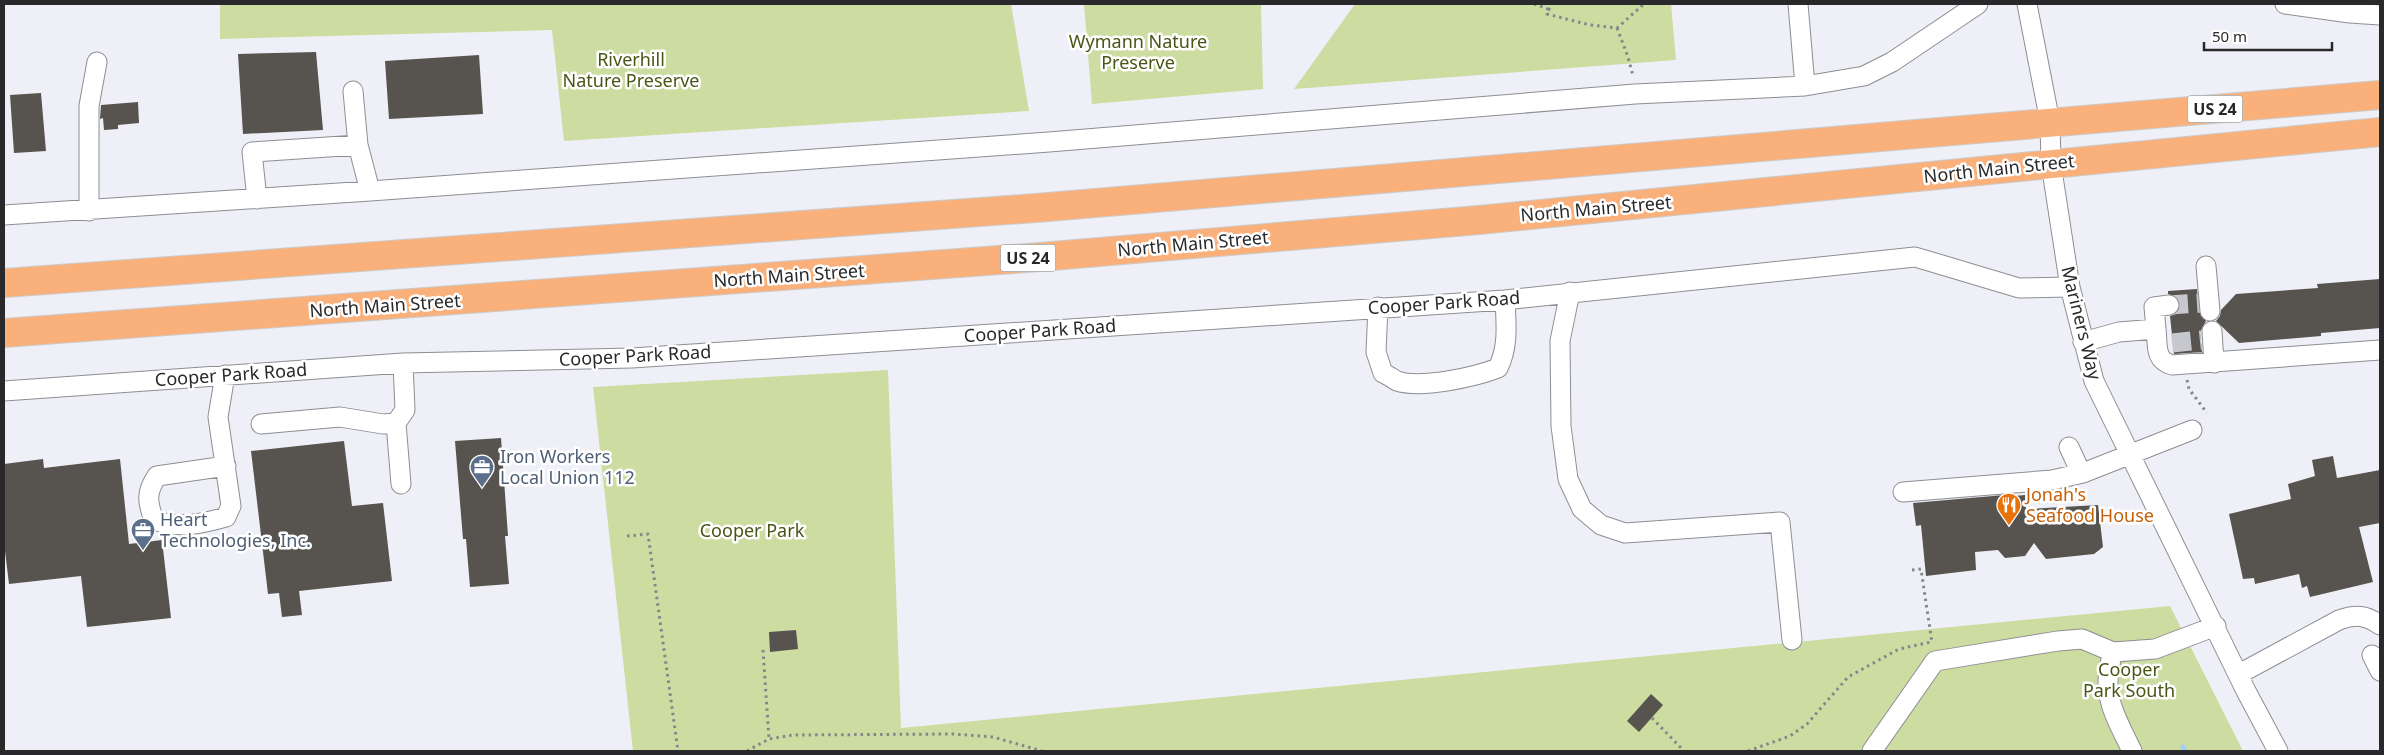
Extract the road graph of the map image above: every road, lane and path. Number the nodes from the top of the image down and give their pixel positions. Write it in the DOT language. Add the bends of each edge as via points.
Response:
graph roads {
  1 [pos="1534,4"];
  2 [pos="1644,4"];
  3 [pos="1798,4"];
  4 [pos="1978,4"];
  5 [pos="2027,4"];
  6 [pos="2285,4"];
  7 [pos="2313,6"];
  8 [pos="1548,9"];
  9 [pos="1553,10"];
  10 [pos="2380,15"];
  11 [pos="1617,28"];
  12 [pos="97,62"];
  13 [pos="1805,86"];
  14 [pos="353,92"];
  15 [pos="1635,94"];
  16 [pos="2380,95"];
  17 [pos="2050,122"];
  18 [pos="2380,132"];
  19 [pos="358,145"];
  20 [pos="2051,164"];
  21 [pos="370,191"];
  22 [pos="257,199"];
  23 [pos="89,211"];
  24 [pos="4,215"];
  25 [pos="2206,266"];
  26 [pos="4,283"];
  27 [pos="2070,287"];
  28 [pos="1570,292"];
  29 [pos="1505,300"];
  30 [pos="2169,305"];
  31 [pos="2206,305"];
  32 [pos="1378,308"];
  33 [pos="4,333"];
  34 [pos="2208,337"];
  35 [pos="2162,338"];
  36 [pos="2083,342"];
  37 [pos="2380,350"];
  38 [pos="403,363"];
  39 [pos="2214,363"];
  40 [pos="225,375"];
  41 [pos="2189,389"];
  42 [pos="4,391"];
  43 [pos="2207,413"];
  44 [pos="396,423"];
  45 [pos="262,424"];
  46 [pos="2192,430"];
  47 [pos="2068,447"];
  48 [pos="2130,456"];
  49 [pos="226,466"];
  50 [pos="2081,473"];
  51 [pos="401,484"];
  52 [pos="1903,492"];
  53 [pos="627,536"];
  54 [pos="1912,570"];
  55 [pos="2380,625"];
  56 [pos="2216,626"];
  57 [pos="1792,640"];
  58 [pos="1932,642"];
  59 [pos="763,650"];
  60 [pos="2113,652"];
  61 [pos="1935,661"];
  62 [pos="2239,674"];
  63 [pos="1652,718"];
  64 [pos="769,739"];
  65 [pos="678,751"];
  66 [pos="747,751"];
  67 [pos="1042,751"];
  68 [pos="1684,751"];
  69 [pos="1748,751"];
  70 [pos="1872,751"];
  71 [pos="2132,751"];
  72 [pos="2278,751"];
  1 -- 8 [label="path"];
  2 -- 11 [label="path"];
  3 -- 13 [label="street"];
  4 -- 13 [label="street" via="1892,62 1864,76"];
  5 -- 17 [label="street, Mariners Way"];
  6 -- 7 [label="street"];
  7 -- 10 [label="street"];
  8 -- 9 [label="path"];
  8 -- 11 [label="path" via="1547,14"];
  11 -- 15 [label="path" via="1628,57"];
  12 -- 23 [label="street" via="89,106"];
  13 -- 15 [label="street"];
  14 -- 19 [label="street"];
  15 -- 21 [label="street" via="1049,142"];
  16 -- 17 [label="highway, US 24"];
  17 -- 20 [label="street, Mariners Way"];
  17 -- 26 [label="highway, US 24" via="1036,208"];
  18 -- 20 [label="highway, North Main Street / US 24"];
  19 -- 21 [label="street"];
  19 -- 22 [label="street" via="252,152"];
  20 -- 27 [label="street, Mariners Way"];
  20 -- 33 [label="highway, North Main Street / US 24" via="1479,220 1031,258"];
  21 -- 22 [label="street"];
  22 -- 23 [label="street"];
  23 -- 24 [label="street"];
  25 -- 31 [label="street"];
  27 -- 28 [label="street, Cooper Park Road" via="2020,288 1915,257"];
  27 -- 36 [label="street, Mariners Way"];
  28 -- 29 [label="street, Cooper Park Road"];
  28 -- 57 [label="street" via="1560,341 1561,426 1568,479 1582,509 1601,525 1625,533 1780,522"];
  29 -- 32 [label="street, Cooper Park Road"];
  29 -- 32 [label="street" via="1506,336 1498,368 1423,383 1398,381 1383,373 1376,352"];
  30 -- 35 [label="street" via="2154,307"];
  32 -- 38 [label="street, Cooper Park Road" via="632,358"];
  34 -- 39 [label="street"];
  35 -- 36 [label="street" via="2119,332"];
  35 -- 39 [label="street" via="2159,356 2164,362 2172,365"];
  36 -- 48 [label="street, Mariners Way" via="2094,381"];
  37 -- 39 [label="street"];
  38 -- 40 [label="street, Cooper Park Road"];
  38 -- 44 [label="street" via="406,410"];
  40 -- 42 [label="street, Cooper Park Road"];
  40 -- 49 [label="street" via="218,417"];
  41 -- 43 [label="path"];
  44 -- 45 [label="street" via="340,417"];
  44 -- 51 [label="street"];
  46 -- 48 [label="street"];
  47 -- 50 [label="street"];
  48 -- 50 [label="street"];
  48 -- 56 [label="street, Mariners Way"];
  49 -- 49 [label="street" via="231,506 226,518 204,524 168,525 154,520 149,507 149,487 158,476"];
  50 -- 52 [label="street" via="2052,480"];
  53 -- 65 [label="path" via="648,534"];
  54 -- 58 [label="path" via="1921,569"];
  55 -- 62 [label="street" via="2368,617 2353,615"];
  56 -- 60 [label="street" via="2155,649"];
  56 -- 62 [label="street, Mariners Way"];
  58 -- 61 [label="path"];
  58 -- 69 [label="path" via="1899,650 1848,677 1806,724 1790,736"];
  59 -- 64 [label="path"];
  60 -- 61 [label="street" via="2082,640 2058,641"];
  60 -- 71 [label="street" via="2107,672 2107,688 2111,706"];
  61 -- 70 [label="street"];
  62 -- 72 [label="street, Mariners Way"];
  63 -- 68 [label="path"];
  64 -- 66 [label="path"];
  64 -- 67 [label="path" via="793,735 953,734 993,737"];
}
